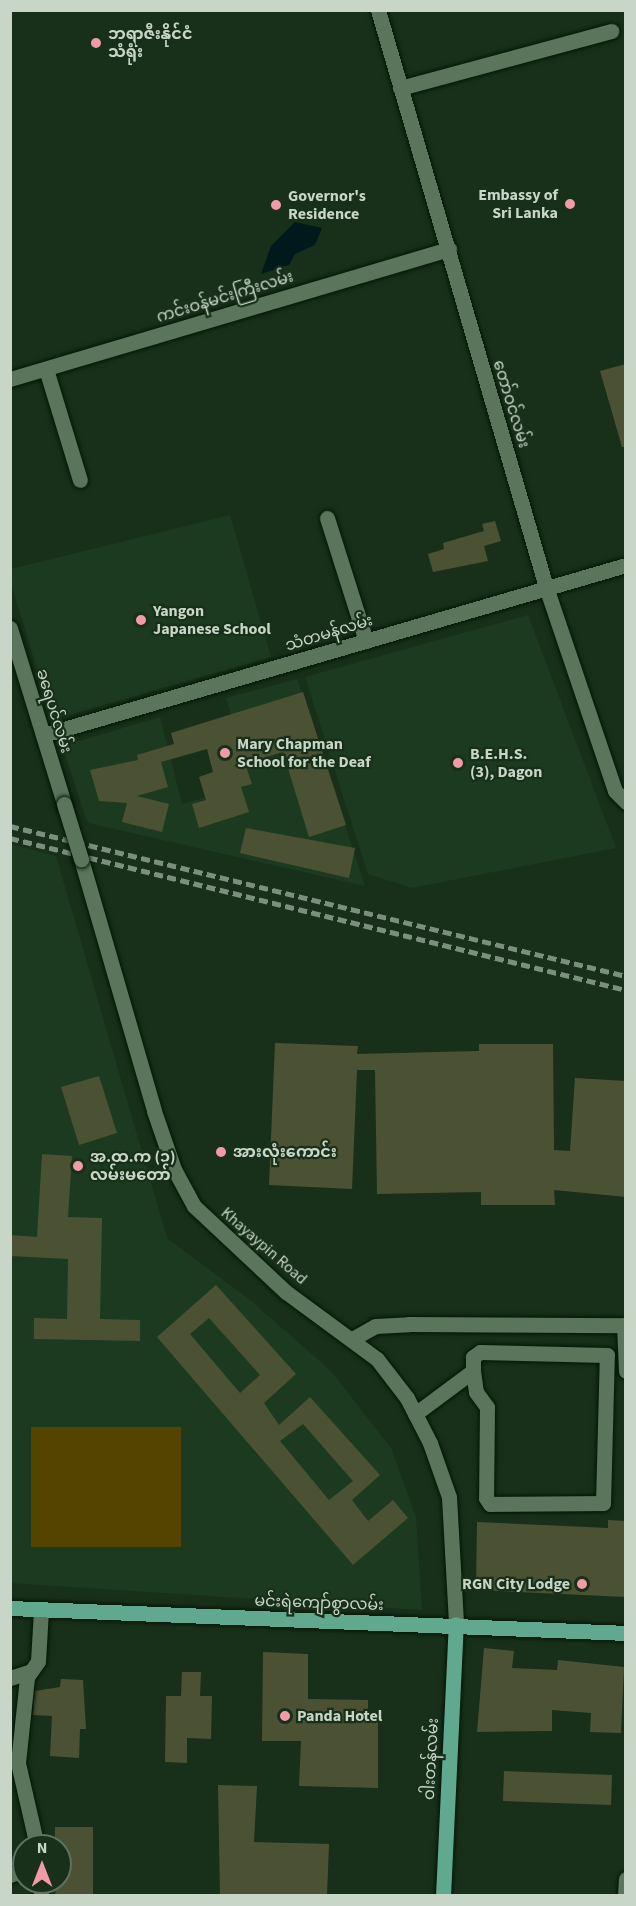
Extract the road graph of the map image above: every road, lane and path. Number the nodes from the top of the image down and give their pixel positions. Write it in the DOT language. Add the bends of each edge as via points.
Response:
graph roads {
  1 [pos="378,10"];
  2 [pos="610,31"];
  3 [pos="400,88"];
  4 [pos="450,249"];
  5 [pos="46,369"];
  6 [pos="10,379"];
  7 [pos="80,480"];
  8 [pos="327,518"];
  9 [pos="626,565"];
  10 [pos="546,587"];
  11 [pos="10,628"];
  12 [pos="366,641"];
  13 [pos="43,735"];
  14 [pos="626,802"];
  15 [pos="81,859"];
  16 [pos="625,1325"];
  17 [pos="352,1339"];
  18 [pos="473,1371"];
  19 [pos="626,1371"];
  20 [pos="416,1414"];
  21 [pos="10,1608"];
  22 [pos="41,1610"];
  23 [pos="456,1624"];
  24 [pos="626,1633"];
  25 [pos="28,1672"];
  26 [pos="10,1678"];
  27 [pos="34,1834"];
  28 [pos="626,1879"];
  29 [pos="443,1896"];
  30 [pos="625,1896"];
  1 -- 3 [label="street, တော်ဝင်လမ်း"];
  2 -- 3 [label="street"];
  3 -- 4 [label="street, တော်ဝင်လမ်း"];
  4 -- 5 [label="street, ကင်းဝန်မင်းကြီးလမ်း"];
  4 -- 10 [label="street, တော်ဝင်လမ်း"];
  5 -- 6 [label="street, ကင်းဝန်မင်းကြီးလမ်း"];
  5 -- 7 [label="street"];
  8 -- 12 [label="street"];
  9 -- 10 [label="street, သံတမန်လမ်း"];
  10 -- 12 [label="street, သံတမန်လမ်း"];
  10 -- 14 [label="street, တော်ဝင်လမ်း" via="615,791"];
  11 -- 13 [label="street, ခရေပင်လမ်း"];
  12 -- 13 [label="street, သံတမန်လမ်း"];
  13 -- 15 [label="street, ခရေပင်လမ်း, bridge"];
  15 -- 17 [label="street, Khayaypin Road" via="158,1121 174,1169 194,1206 286,1292"];
  16 -- 17 [label="street" via="409,1324 375,1326"];
  16 -- 19 [label="street"];
  17 -- 20 [label="street, Khayaypin Road" via="397,1382"];
  18 -- 18 [label="street" via="473,1357 480,1352 607,1355 603,1503 490,1504 486,1498 487,1407 476,1392"];
  18 -- 20 [label="street"];
  20 -- 23 [label="street, Khayaypin Road" via="449,1497"];
  21 -- 22 [label="main road, မင်းရဲကျော်စွာလမ်း"];
  22 -- 23 [label="main road, မင်းရဲကျော်စွာလမ်း"];
  22 -- 25 [label="street" via="38,1661"];
  23 -- 24 [label="main road, မင်းရဲကျော်စွာလမ်း"];
  23 -- 29 [label="main road, ဝါးတန်လမ်း"];
  25 -- 26 [label="street"];
  25 -- 27 [label="street" via="18,1763"];
  28 -- 30 [label="street"];
}
